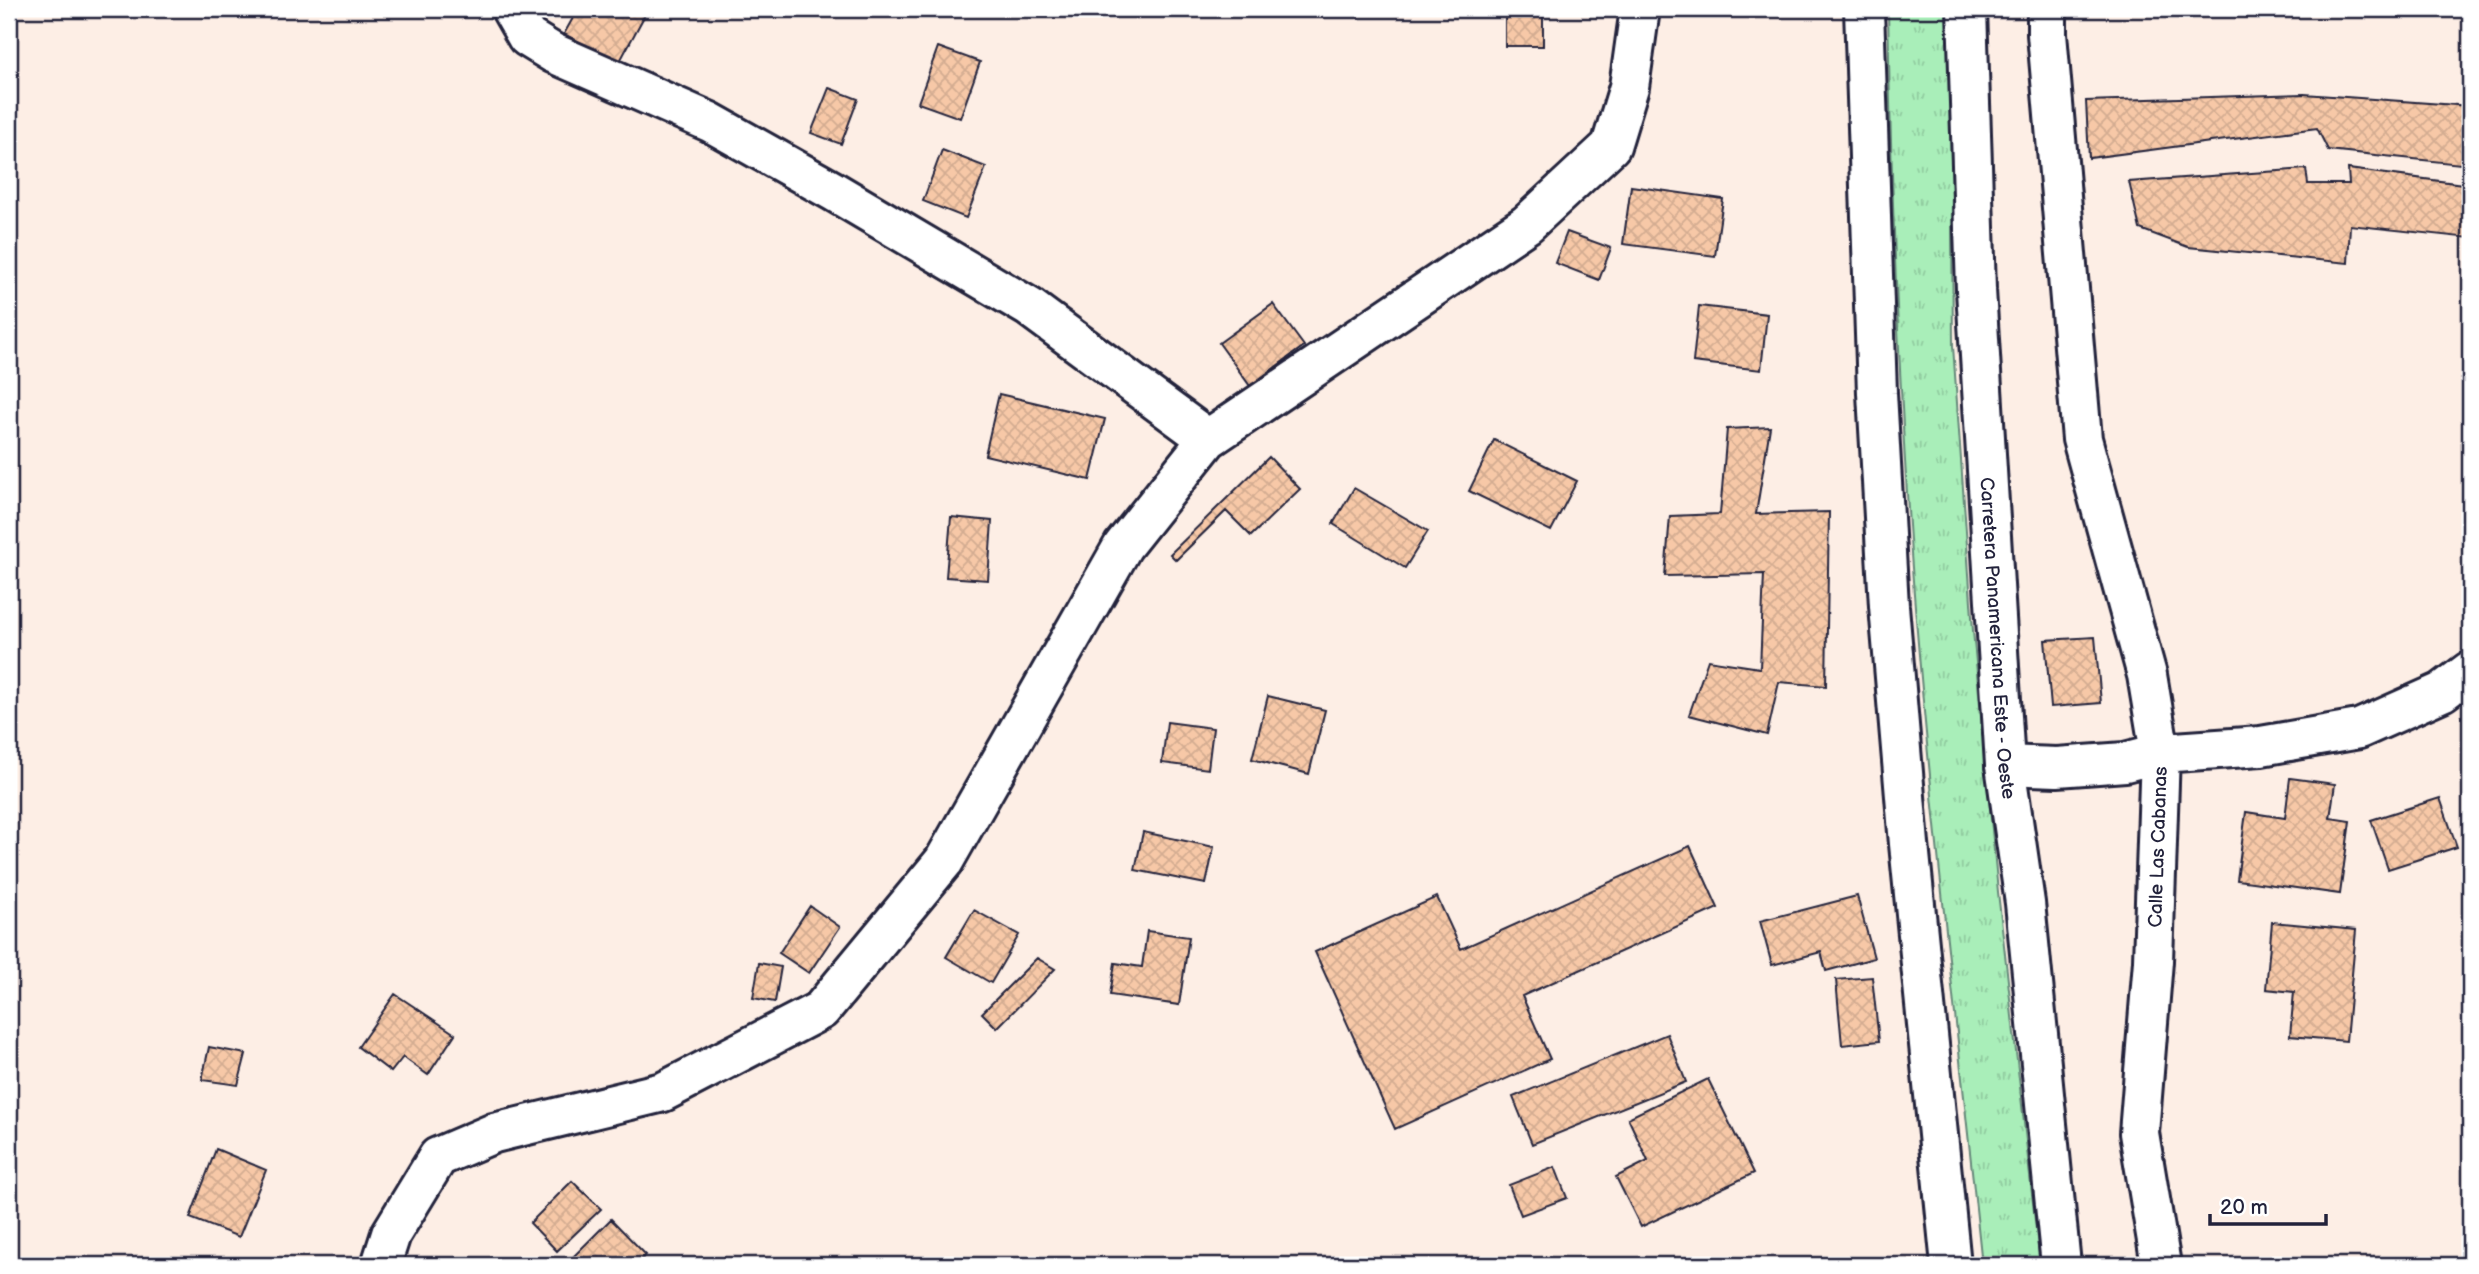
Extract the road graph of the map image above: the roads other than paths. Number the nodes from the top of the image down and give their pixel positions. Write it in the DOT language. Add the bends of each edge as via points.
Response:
graph roads {
  1 [pos="511,9"];
  2 [pos="1640,9"];
  3 [pos="1864,9"];
  4 [pos="1967,9"];
  5 [pos="2047,9"];
  6 [pos="1208,439"];
  7 [pos="2470,671"];
  8 [pos="2160,753"];
  9 [pos="2006,765"];
  10 [pos="380,1265"];
  11 [pos="1951,1265"];
  12 [pos="2061,1265"];
  13 [pos="2161,1265"];
  1 -- 6 [label="main road" via="527,37 552,53 710,122 1029,307"];
  2 -- 6 [label="main road" via="1629,87 1611,146 1527,224"];
  3 -- 11 [label="main road" via="1889,606"];
  4 -- 9 [label="main road, Carretera Panamericana Este - Oeste" via="1976,290"];
  5 -- 8 [label="main road" via="2082,439 2147,676"];
  6 -- 10 [label="main road" via="1123,546 944,861 821,1010 663,1092 495,1133 438,1157 391,1234"];
  7 -- 8 [label="main road, Calle Las Cabanas" via="2442,692 2359,729 2260,746"];
  8 -- 9 [label="main road" via="2113,763"];
  8 -- 13 [label="main road, Calle Las Cabanas" via="2153,961 2139,1133"];
  9 -- 12 [label="main road, Carretera Panamericana Este - Oeste" via="2025,903"];
}
